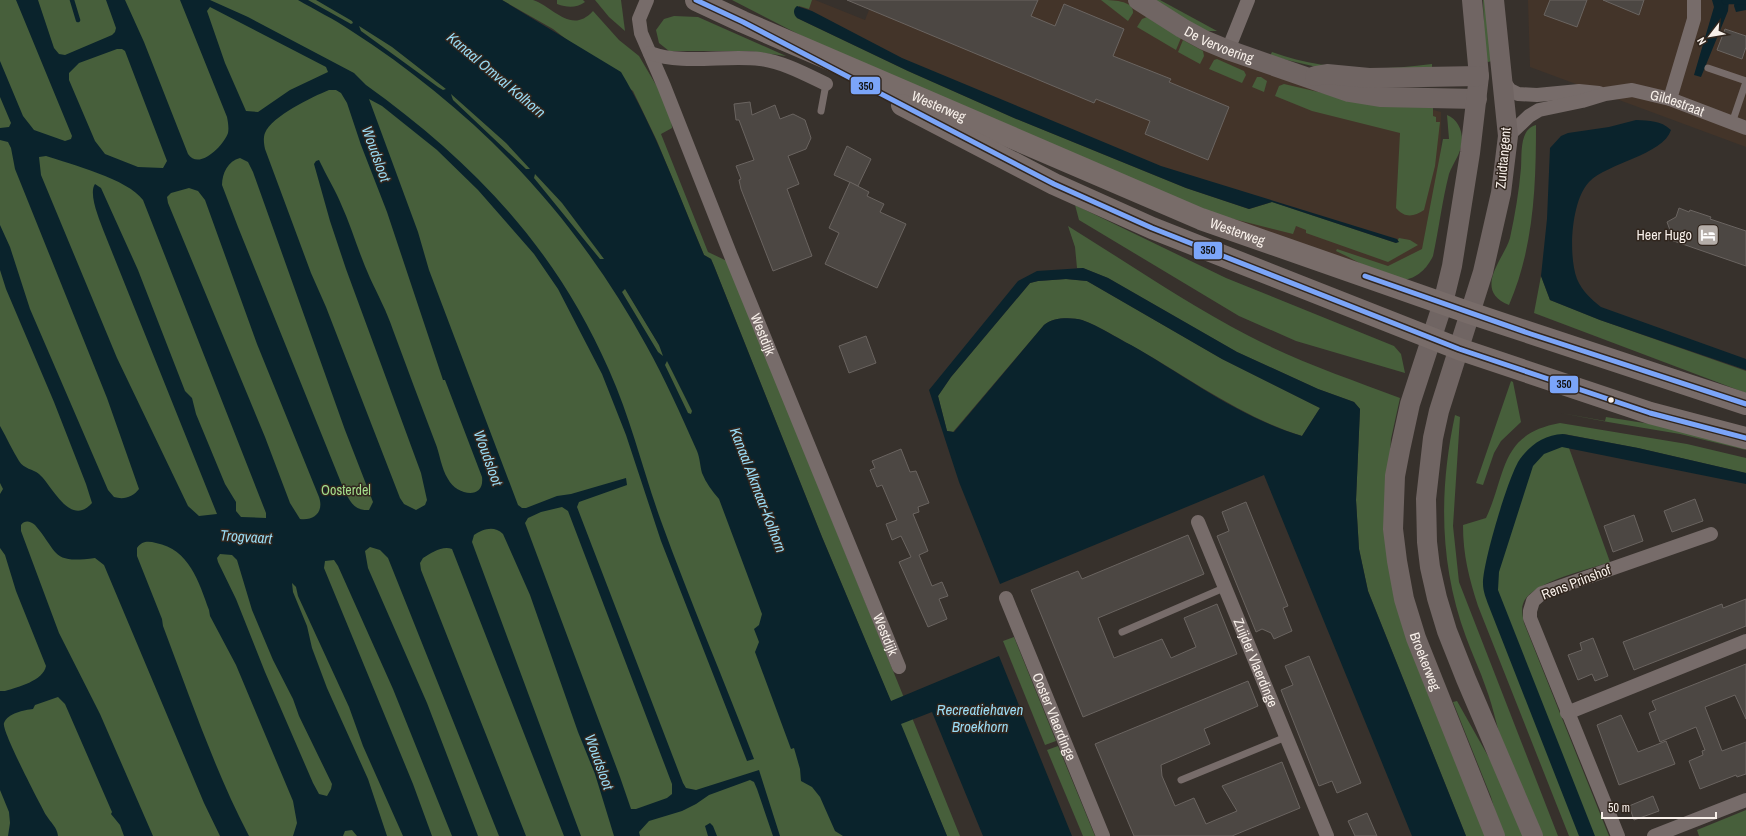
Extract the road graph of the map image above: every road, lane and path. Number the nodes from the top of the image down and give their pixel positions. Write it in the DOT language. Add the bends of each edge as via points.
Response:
graph roads {
  1 [pos="646,0"];
  2 [pos="696,0"];
  3 [pos="1138,0"];
  4 [pos="1248,0"];
  5 [pos="1472,0"];
  6 [pos="1494,0"];
  7 [pos="1694,0"];
  8 [pos="743,22"];
  9 [pos="1228,50"];
  10 [pos="650,53"];
  11 [pos="1708,68"];
  12 [pos="1478,76"];
  13 [pos="1305,77"];
  14 [pos="1502,79"];
  15 [pos="1746,81"];
  16 [pos="826,84"];
  17 [pos="1605,94"];
  18 [pos="1477,99"];
  19 [pos="1670,99"];
  20 [pos="821,111"];
  21 [pos="1732,123"];
  22 [pos="1746,128"];
  23 [pos="1508,136"];
  24 [pos="1443,303"];
  25 [pos="1470,313"];
  26 [pos="1431,338"];
  27 [pos="1459,349"];
  28 [pos="1746,404"];
  29 [pos="1746,438"];
  30 [pos="1198,522"];
  31 [pos="1711,534"];
  32 [pos="1226,588"];
  33 [pos="1006,598"];
  34 [pos="1122,632"];
  35 [pos="1746,641"];
  36 [pos="899,667"];
  37 [pos="1567,713"];
  38 [pos="1286,737"];
  39 [pos="1182,780"];
  40 [pos="1746,800"];
  41 [pos="1687,830"];
  42 [pos="1103,836"];
  43 [pos="1327,836"];
  44 [pos="1495,836"];
  45 [pos="1533,836"];
  46 [pos="1618,836"];
  47 [pos="1654,836"];
  1 -- 10 [label="street, Westdijk" via="640,13 639,27"];
  2 -- 8 [label="main road, Westerweg"];
  3 -- 9 [label="street, De Vervoering" via="1182,28"];
  4 -- 9 [label="street"];
  5 -- 12 [label="street"];
  6 -- 14 [label="street, Zuidtangent"];
  7 -- 19 [label="street" via="1694,19"];
  8 -- 24 [label="main road, Westerweg" via="1201,219"];
  8 -- 26 [label="main road, Westerweg" via="1054,184 1152,228"];
  9 -- 13 [label="street, De Vervoering"];
  10 -- 16 [label="street" via="668,59 766,60 794,69"];
  10 -- 36 [label="street, Westdijk"];
  11 -- 15 [label="lane"];
  12 -- 13 [label="street, De Vervoering" via="1369,78 1328,74"];
  12 -- 18 [label="street"];
  13 -- 18 [label="street, De Vervoering" via="1349,92 1380,97"];
  14 -- 17 [label="street, Gildestraat" via="1510,90 1518,94 1579,91"];
  14 -- 23 [label="street, Zuidtangent"];
  15 -- 21 [label="lane"];
  16 -- 20 [label="lane"];
  17 -- 19 [label="street, Gildestraat" via="1632,90"];
  17 -- 23 [label="street, Gildestraat" via="1539,110"];
  18 -- 24 [label="street" via="1456,249"];
  19 -- 21 [label="street, Gildestraat"];
  21 -- 22 [label="street, Gildestraat"];
  23 -- 25 [label="street, Zuidtangent" via="1495,222"];
  24 -- 25 [label="main road, Westerweg"];
  24 -- 26 [label="street, Broekerweg"];
  25 -- 27 [label="street, Zuidtangent"];
  25 -- 28 [label="main road, Westerweg"];
  26 -- 27 [label="main road, Westerweg"];
  26 -- 44 [label="street, Broekerweg" via="1410,404 1395,476 1393,529 1397,561 1404,600 1416,638"];
  27 -- 29 [label="main road, Westerweg" via="1650,413"];
  27 -- 45 [label="street" via="1433,438 1426,499 1430,567 1437,598 1455,652"];
  30 -- 32 [label="street, Zuijder Vlaerdinge"];
  31 -- 37 [label="street, Rens Prinshof" via="1542,592 1533,601 1530,618"];
  32 -- 34 [label="lane"];
  32 -- 38 [label="street, Zuijder Vlaerdinge"];
  33 -- 42 [label="street, Ooster Vlaerdinge"];
  35 -- 37 [label="street"];
  37 -- 46 [label="street, Rens Prinshof"];
  38 -- 39 [label="lane"];
  38 -- 43 [label="street, Zuijder Vlaerdinge"];
  40 -- 41 [label="street"];
  41 -- 47 [label="street"];
}
